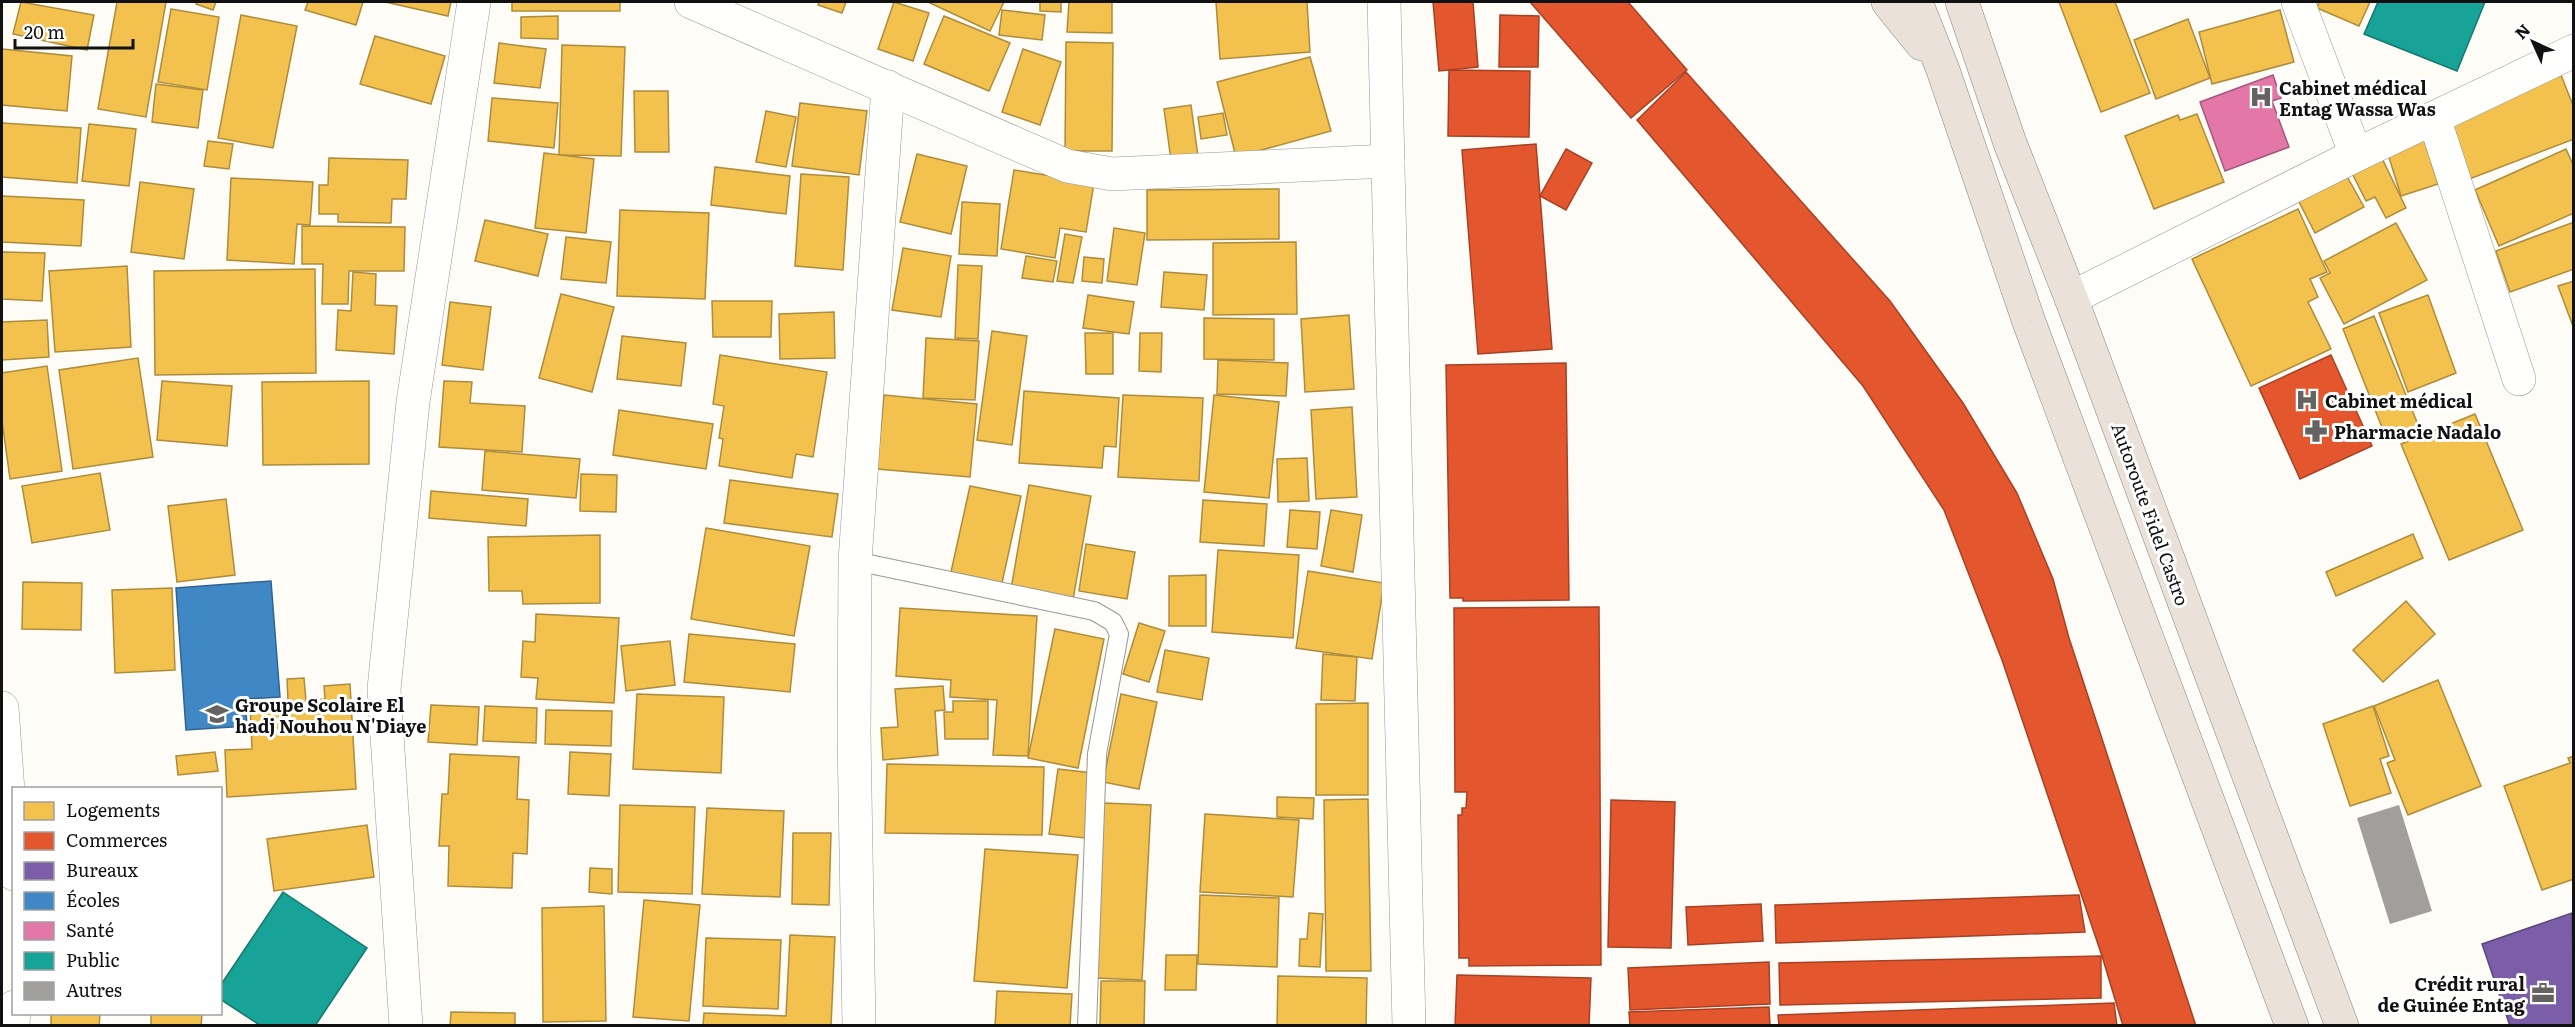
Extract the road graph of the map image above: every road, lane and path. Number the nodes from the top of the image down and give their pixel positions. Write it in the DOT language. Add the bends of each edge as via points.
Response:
graph roads {
  1 [pos="474,2"];
  2 [pos="691,2"];
  3 [pos="1384,2"];
  4 [pos="1888,2"];
  5 [pos="1916,2"];
  6 [pos="1962,2"];
  7 [pos="2298,2"];
  8 [pos="2574,51"];
  9 [pos="1943,70"];
  10 [pos="888,87"];
  11 [pos="2434,118"];
  12 [pos="2356,155"];
  13 [pos="1388,161"];
  14 [pos="2072,298"];
  15 [pos="2519,379"];
  16 [pos="855,561"];
  17 [pos="2,708"];
  18 [pos="12,846"];
  19 [pos="406,1026"];
  20 [pos="859,1026"];
  21 [pos="1087,1026"];
  22 [pos="1409,1026"];
  23 [pos="2292,1026"];
  24 [pos="2342,1026"];
  1 -- 19 [label="street" via="413,402 384,689"];
  2 -- 10 [label="street"];
  3 -- 13 [label="street"];
  4 -- 9 [label="highway"];
  5 -- 9 [label="highway"];
  6 -- 14 [label="highway, Autoroute Fidel Castro" via="2010,143"];
  7 -- 12 [label="street"];
  8 -- 11 [label="street"];
  9 -- 23 [label="highway" via="2029,322"];
  10 -- 13 [label="street" via="1067,166 1112,174"];
  10 -- 16 [label="street"];
  11 -- 12 [label="street"];
  11 -- 15 [label="street"];
  12 -- 14 [label="street"];
  13 -- 22 [label="street"];
  14 -- 24 [label="highway, Autoroute Fidel Castro"];
  16 -- 20 [label="street"];
  16 -- 21 [label="lane" via="1094,611 1113,622 1119,634 1097,754"];
  17 -- 18 [label="street"];
}
